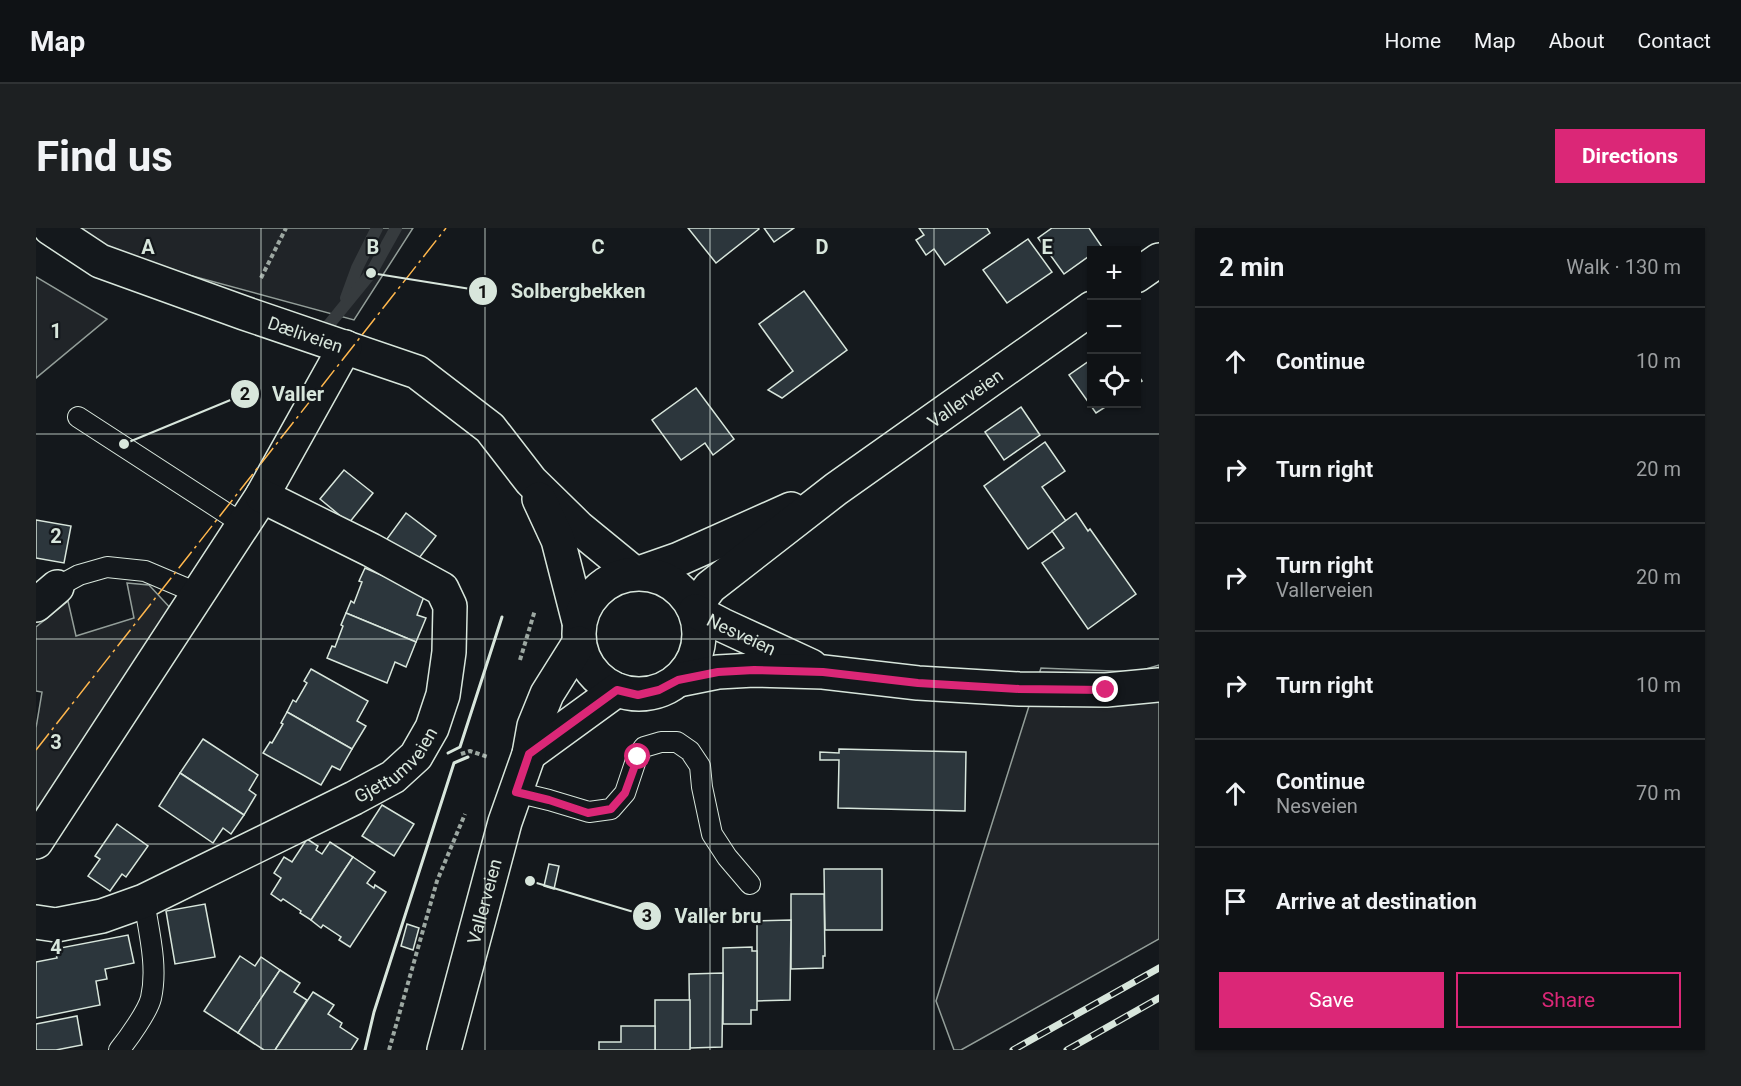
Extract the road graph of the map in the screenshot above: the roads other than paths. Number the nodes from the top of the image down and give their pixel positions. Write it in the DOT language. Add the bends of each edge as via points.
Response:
graph roads {
  1 [pos="50,228"];
  2 [pos="1159,260"];
  3 [pos="1141,273"];
  4 [pos="1087,312"];
  5 [pos="345,347"];
  6 [pos="78,417"];
  7 [pos="531,481"];
  8 [pos="836,489"];
  9 [pos="262,496"];
  10 [pos="243,524"];
  11 [pos="636,573"];
  12 [pos="197,593"];
  13 [pos="47,596"];
  14 [pos="694,610"];
  15 [pos="579,632"];
  16 [pos="823,672"];
  17 [pos="678,680"];
  18 [pos="1159,686"];
  19 [pos="617,690"];
  20 [pos="529,754"];
  21 [pos="516,792"];
  22 [pos="36,842"];
  23 [pos="750,884"];
  24 [pos="144,901"];
  25 [pos="36,922"];
  26 [pos="119,1050"];
  27 [pos="444,1050"];
  1 -- 5 [label="street, Dæliveien" via="100,261"];
  2 -- 3 [label="street"];
  4 -- 8 [label="street, Vallerveien"];
  5 -- 7 [label="street, Dæliveien" via="417,372 490,428"];
  5 -- 9 [label="street"];
  6 -- 10 [label="lane"];
  7 -- 11 [label="street, Dæliveien" via="579,528"];
  7 -- 15 [label="street, Dæliveien" via="558,540"];
  8 -- 11 [label="street, Vallerveien" via="679,559"];
  8 -- 14 [label="street, Vallerveien" via="710,587"];
  9 -- 10 [label="street"];
  9 -- 24 [label="street, Gjettumveien" via="442,589 450,606 443,695 432,728 416,756 393,777"];
  10 -- 12 [label="street"];
  11 -- 14 [label="street" via="661,578 681,590"];
  11 -- 15 [label="street" via="609,580 590,598"];
  12 -- 13 [label="lane" via="145,571 107,567 79,575"];
  12 -- 22 [label="street"];
  14 -- 16 [label="street, Nesveien"];
  14 -- 17 [label="street" via="699,636 693,660"];
  15 -- 19 [label="street" via="585,663 599,679"];
  15 -- 20 [label="street, Vallerveien" via="547,694 534,726"];
  16 -- 17 [label="street, Nesveien" via="754,670"];
  16 -- 18 [label="street, Nesveien" via="1019,689"];
  17 -- 19 [label="street" via="638,695"];
  19 -- 20 [label="street"];
  20 -- 21 [label="street, Vallerveien"];
  21 -- 23 [label="lane" via="588,813 611,809 625,793 644,747 676,742 700,765 712,834"];
  21 -- 27 [label="street, Vallerveien"];
  24 -- 25 [label="street, Gjettumveien" via="102,916 56,925"];
  24 -- 26 [label="lane" via="154,965 151,1000"];
}
